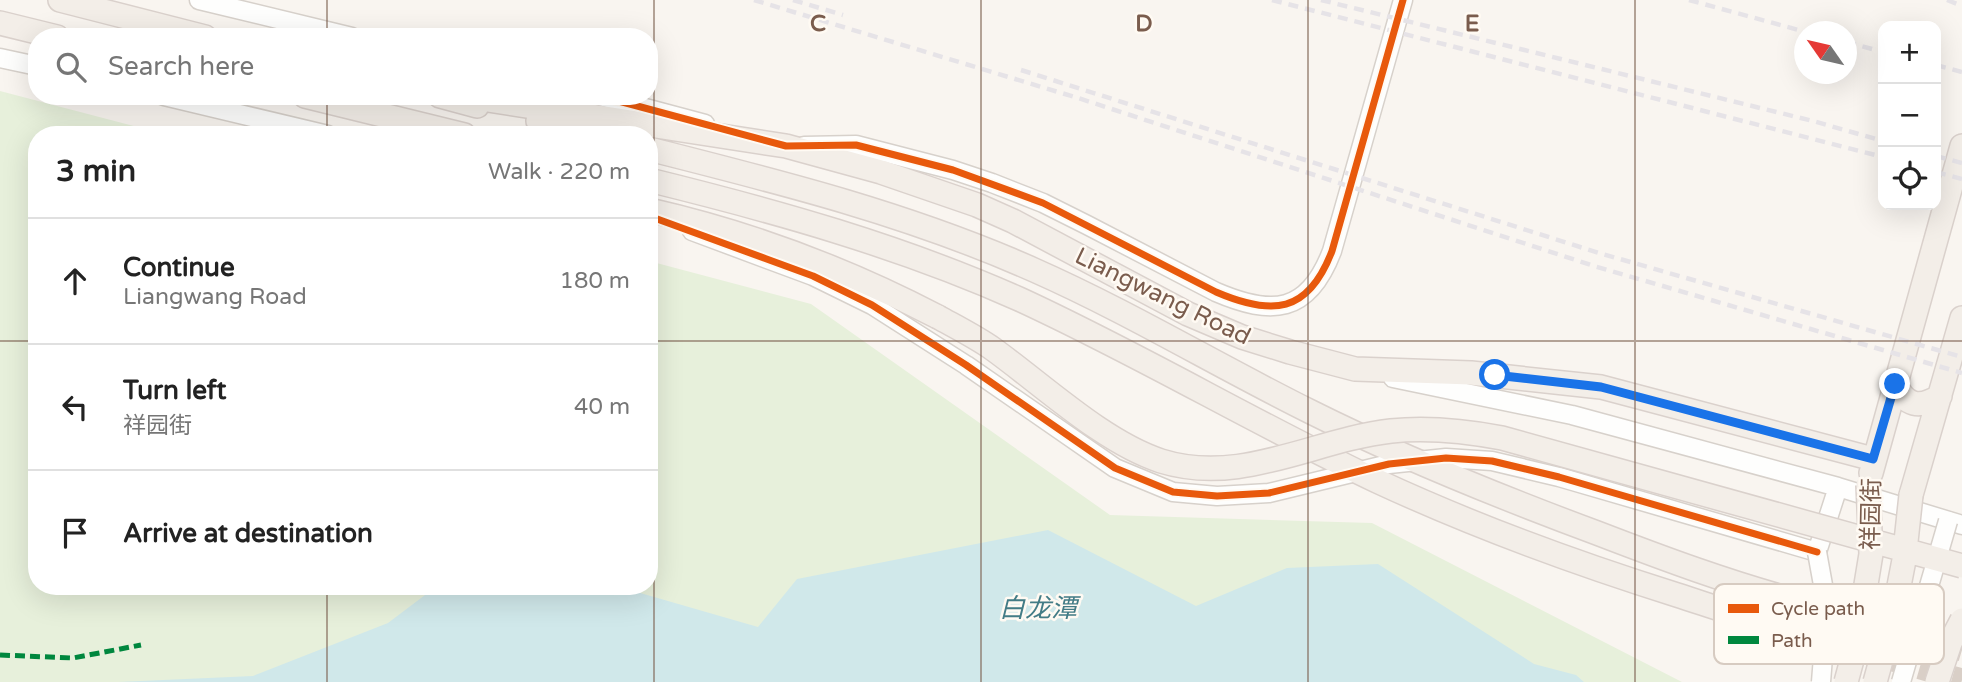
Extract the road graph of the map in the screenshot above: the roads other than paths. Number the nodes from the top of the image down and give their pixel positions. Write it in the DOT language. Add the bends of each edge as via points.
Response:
graph roads {
  1 [pos="60,0"];
  2 [pos="199,0"];
  3 [pos="1402,0"];
  4 [pos="0,23"];
  5 [pos="170,28"];
  6 [pos="315,28"];
  7 [pos="28,30"];
  8 [pos="0,58"];
  9 [pos="28,64"];
  10 [pos="202,105"];
  11 [pos="312,105"];
  12 [pos="342,105"];
  13 [pos="475,105"];
  14 [pos="520,105"];
  15 [pos="633,105"];
  16 [pos="290,126"];
  17 [pos="373,126"];
  18 [pos="427,126"];
  19 [pos="557,126"];
  20 [pos="656,126"];
  21 [pos="658,126"];
  22 [pos="786,146"];
  23 [pos="1962,146"];
  24 [pos="658,151"];
  25 [pos="658,182"];
  26 [pos="658,212"];
  27 [pos="658,219"];
  28 [pos="1962,318"];
  29 [pos="1355,369"];
  30 [pos="1895,384"];
  31 [pos="1940,396"];
  32 [pos="1873,459"];
  33 [pos="1838,487"];
  34 [pos="1955,523"];
  35 [pos="1817,552"];
  36 [pos="1962,566"];
  37 [pos="1746,584"];
  38 [pos="1823,584"];
  39 [pos="1866,584"];
  40 [pos="1899,584"];
  41 [pos="1934,584"];
  42 [pos="1714,607"];
  43 [pos="1962,620"];
  44 [pos="1944,661"];
  45 [pos="1822,664"];
  46 [pos="1851,664"];
  47 [pos="1880,664"];
  48 [pos="1907,664"];
  49 [pos="1943,664"];
  50 [pos="1821,682"];
  51 [pos="1846,682"];
  52 [pos="1875,682"];
  53 [pos="1901,682"];
  54 [pos="1937,682"];
  1 -- 5 [label="main road"];
  2 -- 6 [label="street"];
  3 -- 22 [label="street" via="1332,251 1315,284 1291,302 1269,307 1240,303 1043,203 953,170 856,145"];
  4 -- 7 [label="main road"];
  8 -- 9 [label="street"];
  10 -- 16 [label="street"];
  11 -- 17 [label="main road"];
  12 -- 18 [label="main road"];
  13 -- 19 [label="main road"];
  14 -- 20 [label="main road, Liangwang Road"];
  15 -- 22 [label="street"];
  21 -- 22 [label="main road, Liangwang Road"];
  22 -- 29 [label="main road, Liangwang Road" via="977,205 1242,337"];
  23 -- 30 [label="main road, 祥园街"];
  24 -- 37 [label="main road, Liangwang Road, bridge" via="836,198 1033,269 1416,461 1530,508"];
  25 -- 42 [label="main road" via="842,231 1017,299 1354,470 1498,533"];
  26 -- 36 [label="main road, bridge" via="708,224 831,266 888,291 990,347 1121,442 1161,461 1232,468 1390,431 1464,431"];
  27 -- 35 [label="street" via="813,276 872,305 1115,468 1173,492 1217,496 1269,493 1389,464 1447,458 1492,461"];
  28 -- 31 [label="main road, 祥园街"];
  29 -- 32 [label="main road, Liangwang Road" via="1472,373 1601,387"];
  29 -- 33 [label="street" via="1573,415"];
  30 -- 31 [label="main road" via="1901,397 1914,404 1928,404"];
  30 -- 32 [label="main road, 祥园街"];
  31 -- 40 [label="main road, 祥园街, bridge" via="1911,495"];
  32 -- 39 [label="main road, 祥园街, bridge" via="1868,485 1871,554"];
  33 -- 34 [label="street, bridge"];
  33 -- 35 [label="street"];
  34 -- 41 [label="street, bridge"];
  35 -- 38 [label="street, bridge"];
  43 -- 44 [label="main road, bridge"];
  45 -- 50 [label="street, bridge"];
  46 -- 51 [label="main road, 祥园街, bridge"];
  47 -- 52 [label="main road, 祥园街, bridge"];
  48 -- 53 [label="street, bridge"];
  49 -- 54 [label="main road, bridge"];
}
